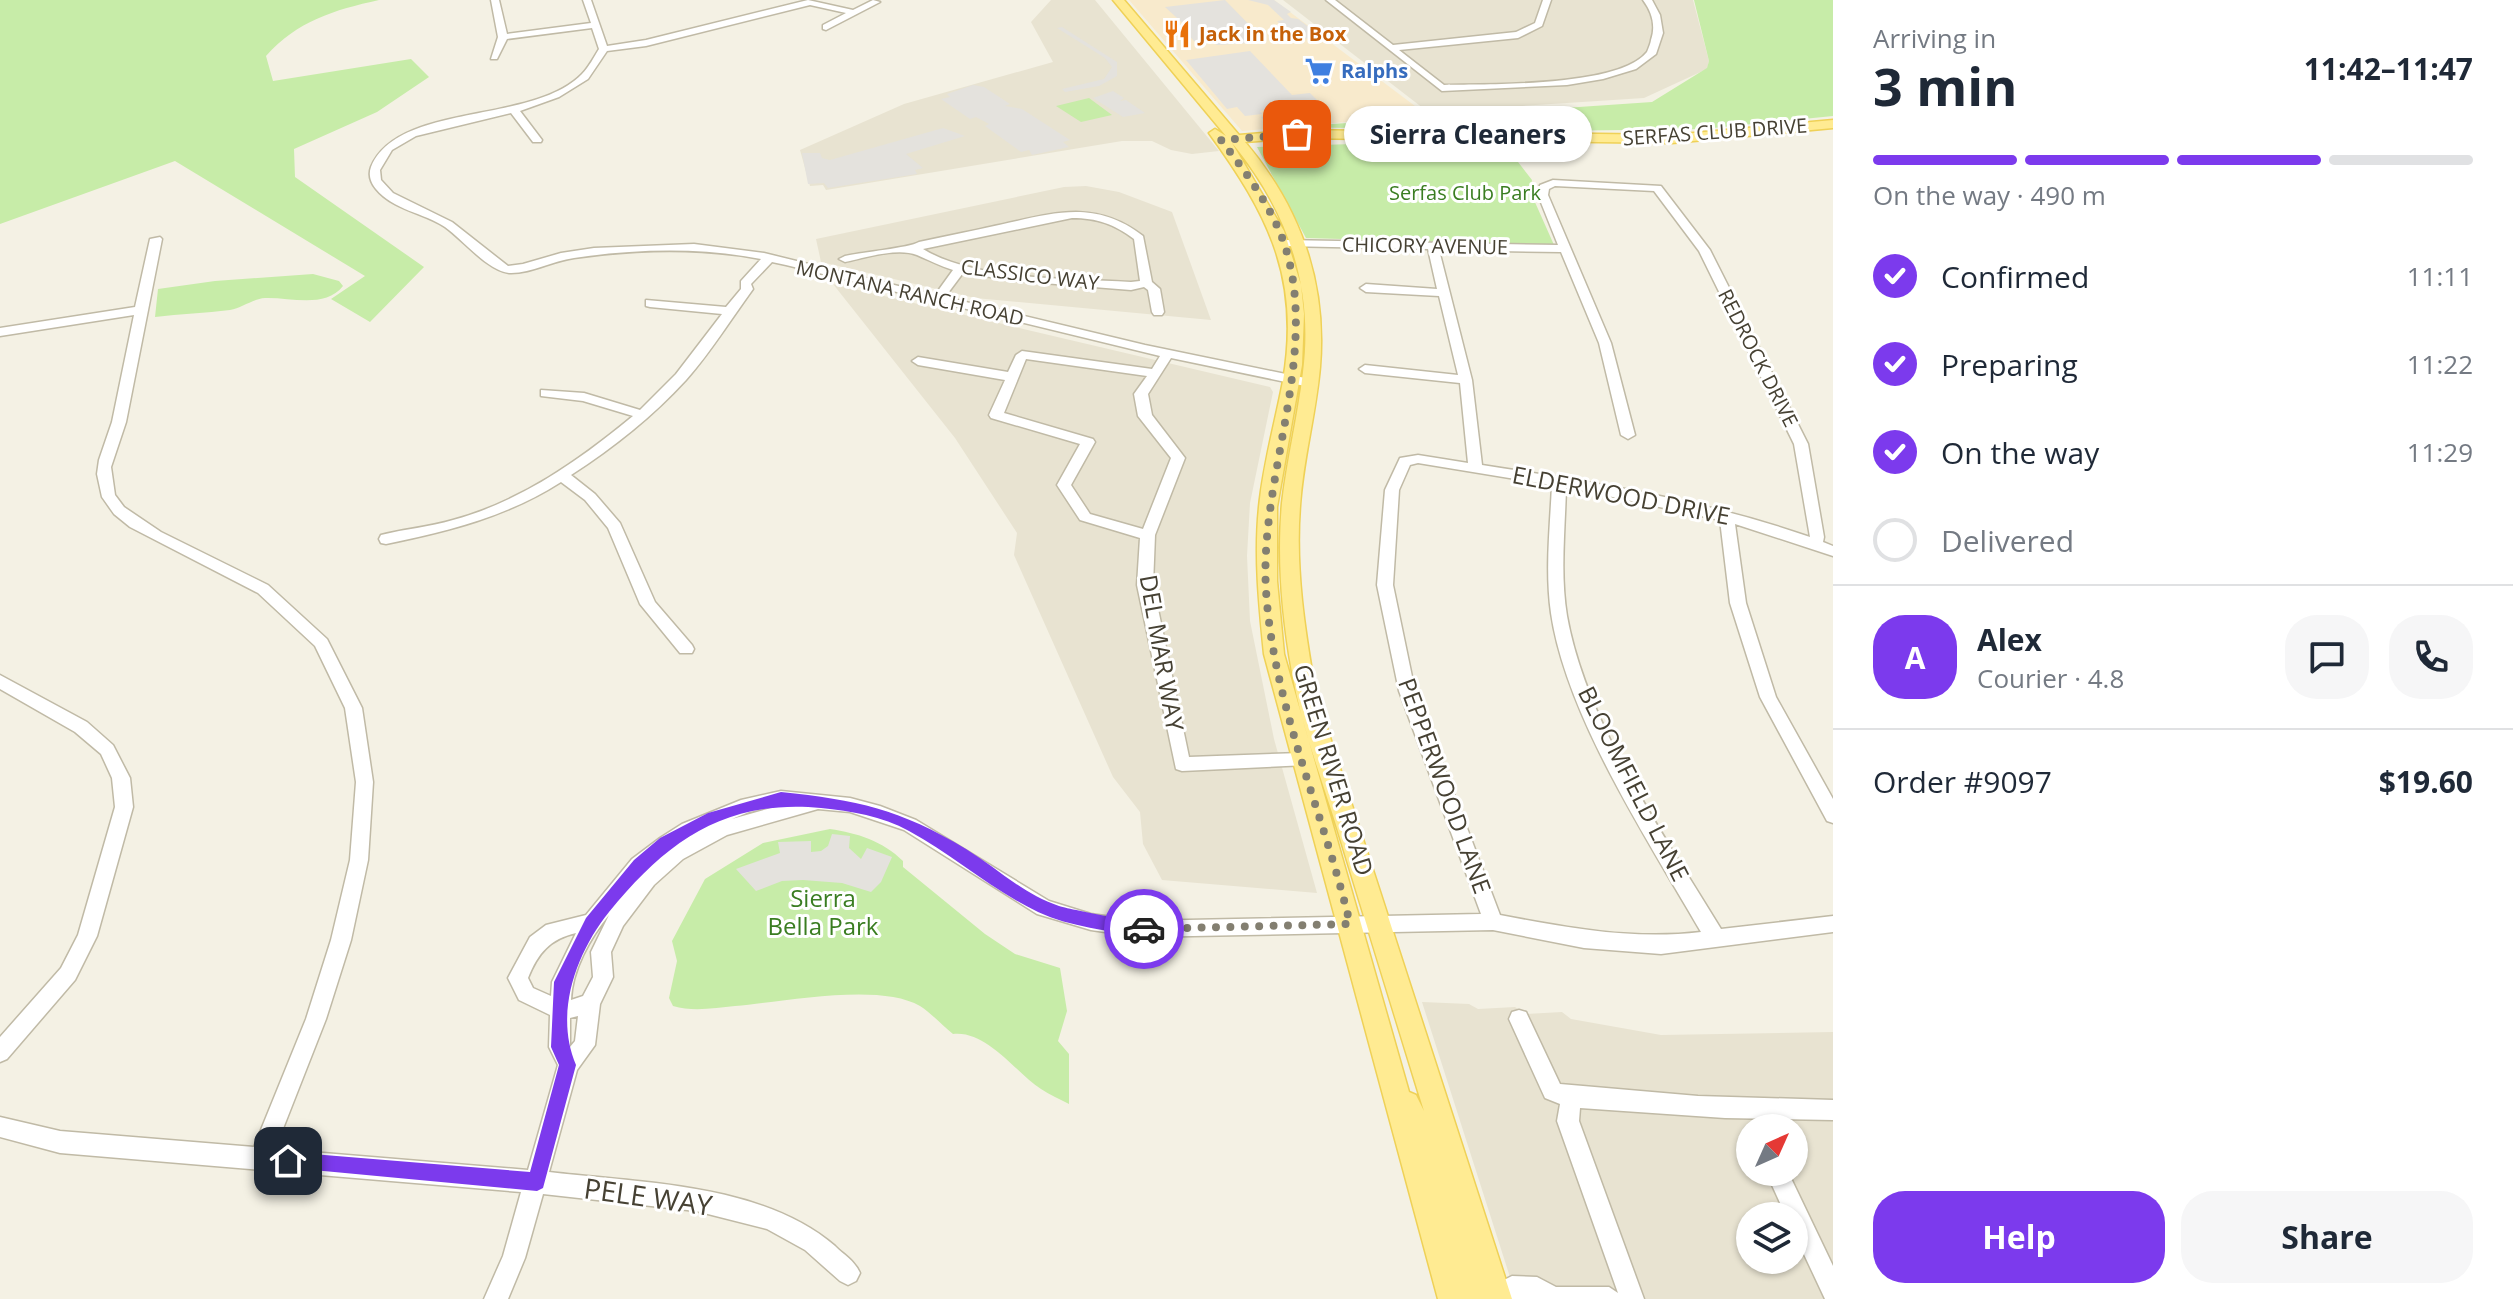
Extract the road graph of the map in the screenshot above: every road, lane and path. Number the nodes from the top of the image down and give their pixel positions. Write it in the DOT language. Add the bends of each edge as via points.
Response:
graph roads {
  1 [pos="495,0"];
  2 [pos="587,0"];
  3 [pos="1105,0"];
  4 [pos="1118,0"];
  5 [pos="1330,0"];
  6 [pos="1547,0"];
  7 [pos="1647,0"];
  8 [pos="876,2"];
  9 [pos="855,13"];
  10 [pos="597,25"];
  11 [pos="826,27"];
  12 [pos="503,37"];
  13 [pos="1392,48"];
  14 [pos="604,49"];
  15 [pos="494,57"];
  16 [pos="514,110"];
  17 [pos="1833,124"];
  18 [pos="537,140"];
  19 [pos="1232,142"];
  20 [pos="156,239"];
  21 [pos="1292,244"];
  22 [pos="1433,247"];
  23 [pos="1566,249"];
  24 [pos="917,250"];
  25 [pos="845,259"];
  26 [pos="774,260"];
  27 [pos="965,270"];
  28 [pos="1146,283"];
  29 [pos="1366,288"];
  30 [pos="1444,293"];
  31 [pos="943,300"];
  32 [pos="650,303"];
  33 [pos="141,310"];
  34 [pos="728,311"];
  35 [pos="1158,312"];
  36 [pos="0,332"];
  37 [pos="1168,354"];
  38 [pos="918,361"];
  39 [pos="1365,369"];
  40 [pos="1153,373"];
  41 [pos="1013,377"];
  42 [pos="1466,380"];
  43 [pos="1301,381"];
  44 [pos="546,393"];
  45 [pos="643,415"];
  46 [pos="1628,435"];
  47 [pos="1405,461"];
  48 [pos="1476,469"];
  49 [pos="561,475"];
  50 [pos="1559,481"];
  51 [pos="1727,516"];
  52 [pos="1148,535"];
  53 [pos="386,539"];
  54 [pos="1815,544"];
  55 [pos="1833,551"];
  56 [pos="686,649"];
  57 [pos="0,681"];
  58 [pos="1301,760"];
  59 [pos="820,802"];
  60 [pos="1833,816"];
  61 [pos="1380,922"];
  62 [pos="1493,922"];
  63 [pos="591,923"];
  64 [pos="1350,924"];
  65 [pos="1833,924"];
  66 [pos="1716,939"];
  67 [pos="590,1004"];
  68 [pos="562,1011"];
  69 [pos="1519,1019"];
  70 [pos="0,1052"];
  71 [pos="568,1065"];
  72 [pos="1388,1069"];
  73 [pos="1571,1099"];
  74 [pos="1833,1110"];
  75 [pos="1797,1114"];
  76 [pos="1736,1117"];
  77 [pos="0,1127"];
  78 [pos="260,1159"];
  79 [pos="537,1182"];
  80 [pos="1784,1186"];
  81 [pos="848,1273"];
  82 [pos="1833,1291"];
  83 [pos="496,1299"];
  84 [pos="1453,1299"];
  85 [pos="1496,1299"];
  86 [pos="1503,1299"];
  87 [pos="1553,1299"];
  88 [pos="1609,1299"];
  89 [pos="1632,1299"];
  1 -- 12 [label="street"];
  2 -- 10 [label="street"];
  3 -- 19 [label="main road, GREEN RIVER ROAD"];
  4 -- 19 [label="main road, GREEN RIVER ROAD"];
  5 -- 13 [label="street"];
  6 -- 13 [label="street" via="1539,24 1518,35"];
  7 -- 13 [label="street" via="1655,8 1659,41 1652,54 1605,78 1442,88"];
  8 -- 9 [label="street"];
  9 -- 11 [label="street"];
  9 -- 14 [label="street" via="810,2 655,42"];
  10 -- 12 [label="street"];
  10 -- 14 [label="street"];
  12 -- 15 [label="street"];
  14 -- 16 [label="street" via="590,73 573,86"];
  16 -- 18 [label="street"];
  16 -- 26 [label="street, MONTANA RANCH ROAD" via="407,137 380,158 375,178 392,197 445,222 507,269 595,251 665,246"];
  17 -- 19 [label="main road, SERFAS CLUB DRIVE" via="1672,139"];
  19 -- 21 [label="main road, GREEN RIVER ROAD"];
  20 -- 33 [label="street"];
  21 -- 22 [label="street, CHICORY AVENUE"];
  21 -- 43 [label="main road, GREEN RIVER ROAD" via="1313,310 1315,344"];
  22 -- 23 [label="street, CHICORY AVENUE"];
  22 -- 30 [label="street"];
  23 -- 46 [label="street" via="1605,343"];
  23 -- 54 [label="street, REDROCK DRIVE" via="1544,187 1553,183 1657,188 1704,250 1801,444"];
  24 -- 25 [label="street"];
  24 -- 27 [label="street, CLASSICO WAY" via="927,259"];
  24 -- 28 [label="street" via="919,245 1053,214 1081,213 1111,219 1139,238"];
  26 -- 31 [label="street, MONTANA RANCH ROAD"];
  26 -- 34 [label="street" via="756,287 747,289"];
  27 -- 28 [label="street, CLASSICO WAY" via="1131,286"];
  27 -- 31 [label="street"];
  28 -- 35 [label="street" via="1154,289"];
  29 -- 30 [label="street"];
  30 -- 42 [label="street"];
  31 -- 37 [label="street, MONTANA RANCH ROAD"];
  32 -- 34 [label="street"];
  33 -- 36 [label="street"];
  33 -- 78 [label="street" via="104,475 108,497 123,515 148,531 265,589 298,617 343,680 365,766 364,807 341,947 318,1019"];
  34 -- 45 [label="street" via="681,377"];
  37 -- 40 [label="street, DEL MAR WAY"];
  37 -- 43 [label="street, MONTANA RANCH ROAD"];
  38 -- 41 [label="street"];
  39 -- 42 [label="street"];
  40 -- 41 [label="street" via="1022,355"];
  40 -- 52 [label="street, DEL MAR WAY" via="1141,394 1141,406 1178,458"];
  41 -- 52 [label="street" via="996,415 1088,442 1064,485 1085,517"];
  42 -- 48 [label="street"];
  43 -- 58 [label="main road, GREEN RIVER ROAD" via="1268,505 1266,591 1274,654"];
  43 -- 61 [label="main road, GREEN RIVER ROAD" via="1289,571 1295,634 1306,694"];
  44 -- 45 [label="street" via="597,400"];
  45 -- 49 [label="street"];
  47 -- 48 [label="street, ELDERWOOD DRIVE"];
  47 -- 62 [label="street, PEPPERWOOD LANE" via="1392,490 1385,585 1407,691"];
  48 -- 50 [label="street, ELDERWOOD DRIVE"];
  49 -- 53 [label="street" via="460,524"];
  49 -- 56 [label="street" via="615,526 648,604"];
  50 -- 51 [label="street, ELDERWOOD DRIVE"];
  50 -- 66 [label="street, BLOOMFIELD LANE" via="1555,535 1563,632 1594,717"];
  51 -- 54 [label="street, ELDERWOOD DRIVE"];
  51 -- 60 [label="street" via="1738,603 1768,697"];
  52 -- 58 [label="street, DEL MAR WAY" via="1145,585 1182,764"];
  54 -- 55 [label="street, ELDERWOOD DRIVE"];
  57 -- 70 [label="street" via="81,727 107,750 121,778 124,807 87,936 68,974"];
  58 -- 64 [label="main road, GREEN RIVER ROAD"];
  59 -- 63 [label="street" via="770,800 688,829 639,864"];
  59 -- 64 [label="street" via="850,805 910,825 1044,908 1091,922 1140,929"];
  59 -- 67 [label="street" via="722,829 677,854 647,879 616,920 601,952 603,977"];
  61 -- 62 [label="street"];
  61 -- 64 [label="street"];
  61 -- 85 [label="main road, GREEN RIVER ROAD"];
  62 -- 66 [label="street" via="1622,944"];
  63 -- 68 [label="street" via="562,982"];
  63 -- 68 [label="street" via="544,935 532,945 518,978 526,994"];
  64 -- 72 [label="main road, GREEN RIVER ROAD"];
  65 -- 66 [label="street"];
  67 -- 68 [label="street"];
  67 -- 71 [label="street" via="585,1045"];
  68 -- 71 [label="street" via="559,1047"];
  69 -- 73 [label="street" via="1552,1091"];
  71 -- 79 [label="street"];
  72 -- 84 [label="main road, GREEN RIVER ROAD"];
  72 -- 85 [label="main road" via="1430,1151 1470,1282 1482,1296"];
  73 -- 76 [label="street" via="1600,1098"];
  73 -- 89 [label="street" via="1568,1121"];
  74 -- 75 [label="street"];
  77 -- 78 [label="street, PELE WAY" via="60,1142"];
  78 -- 79 [label="street, PELE WAY"];
  79 -- 81 [label="street, PELE WAY" via="696,1200 771,1219 813,1242"];
  79 -- 83 [label="street"];
  80 -- 82 [label="street"];
  86 -- 87 [label="street" via="1512,1288 1537,1289"];
  87 -- 88 [label="street"];
}
